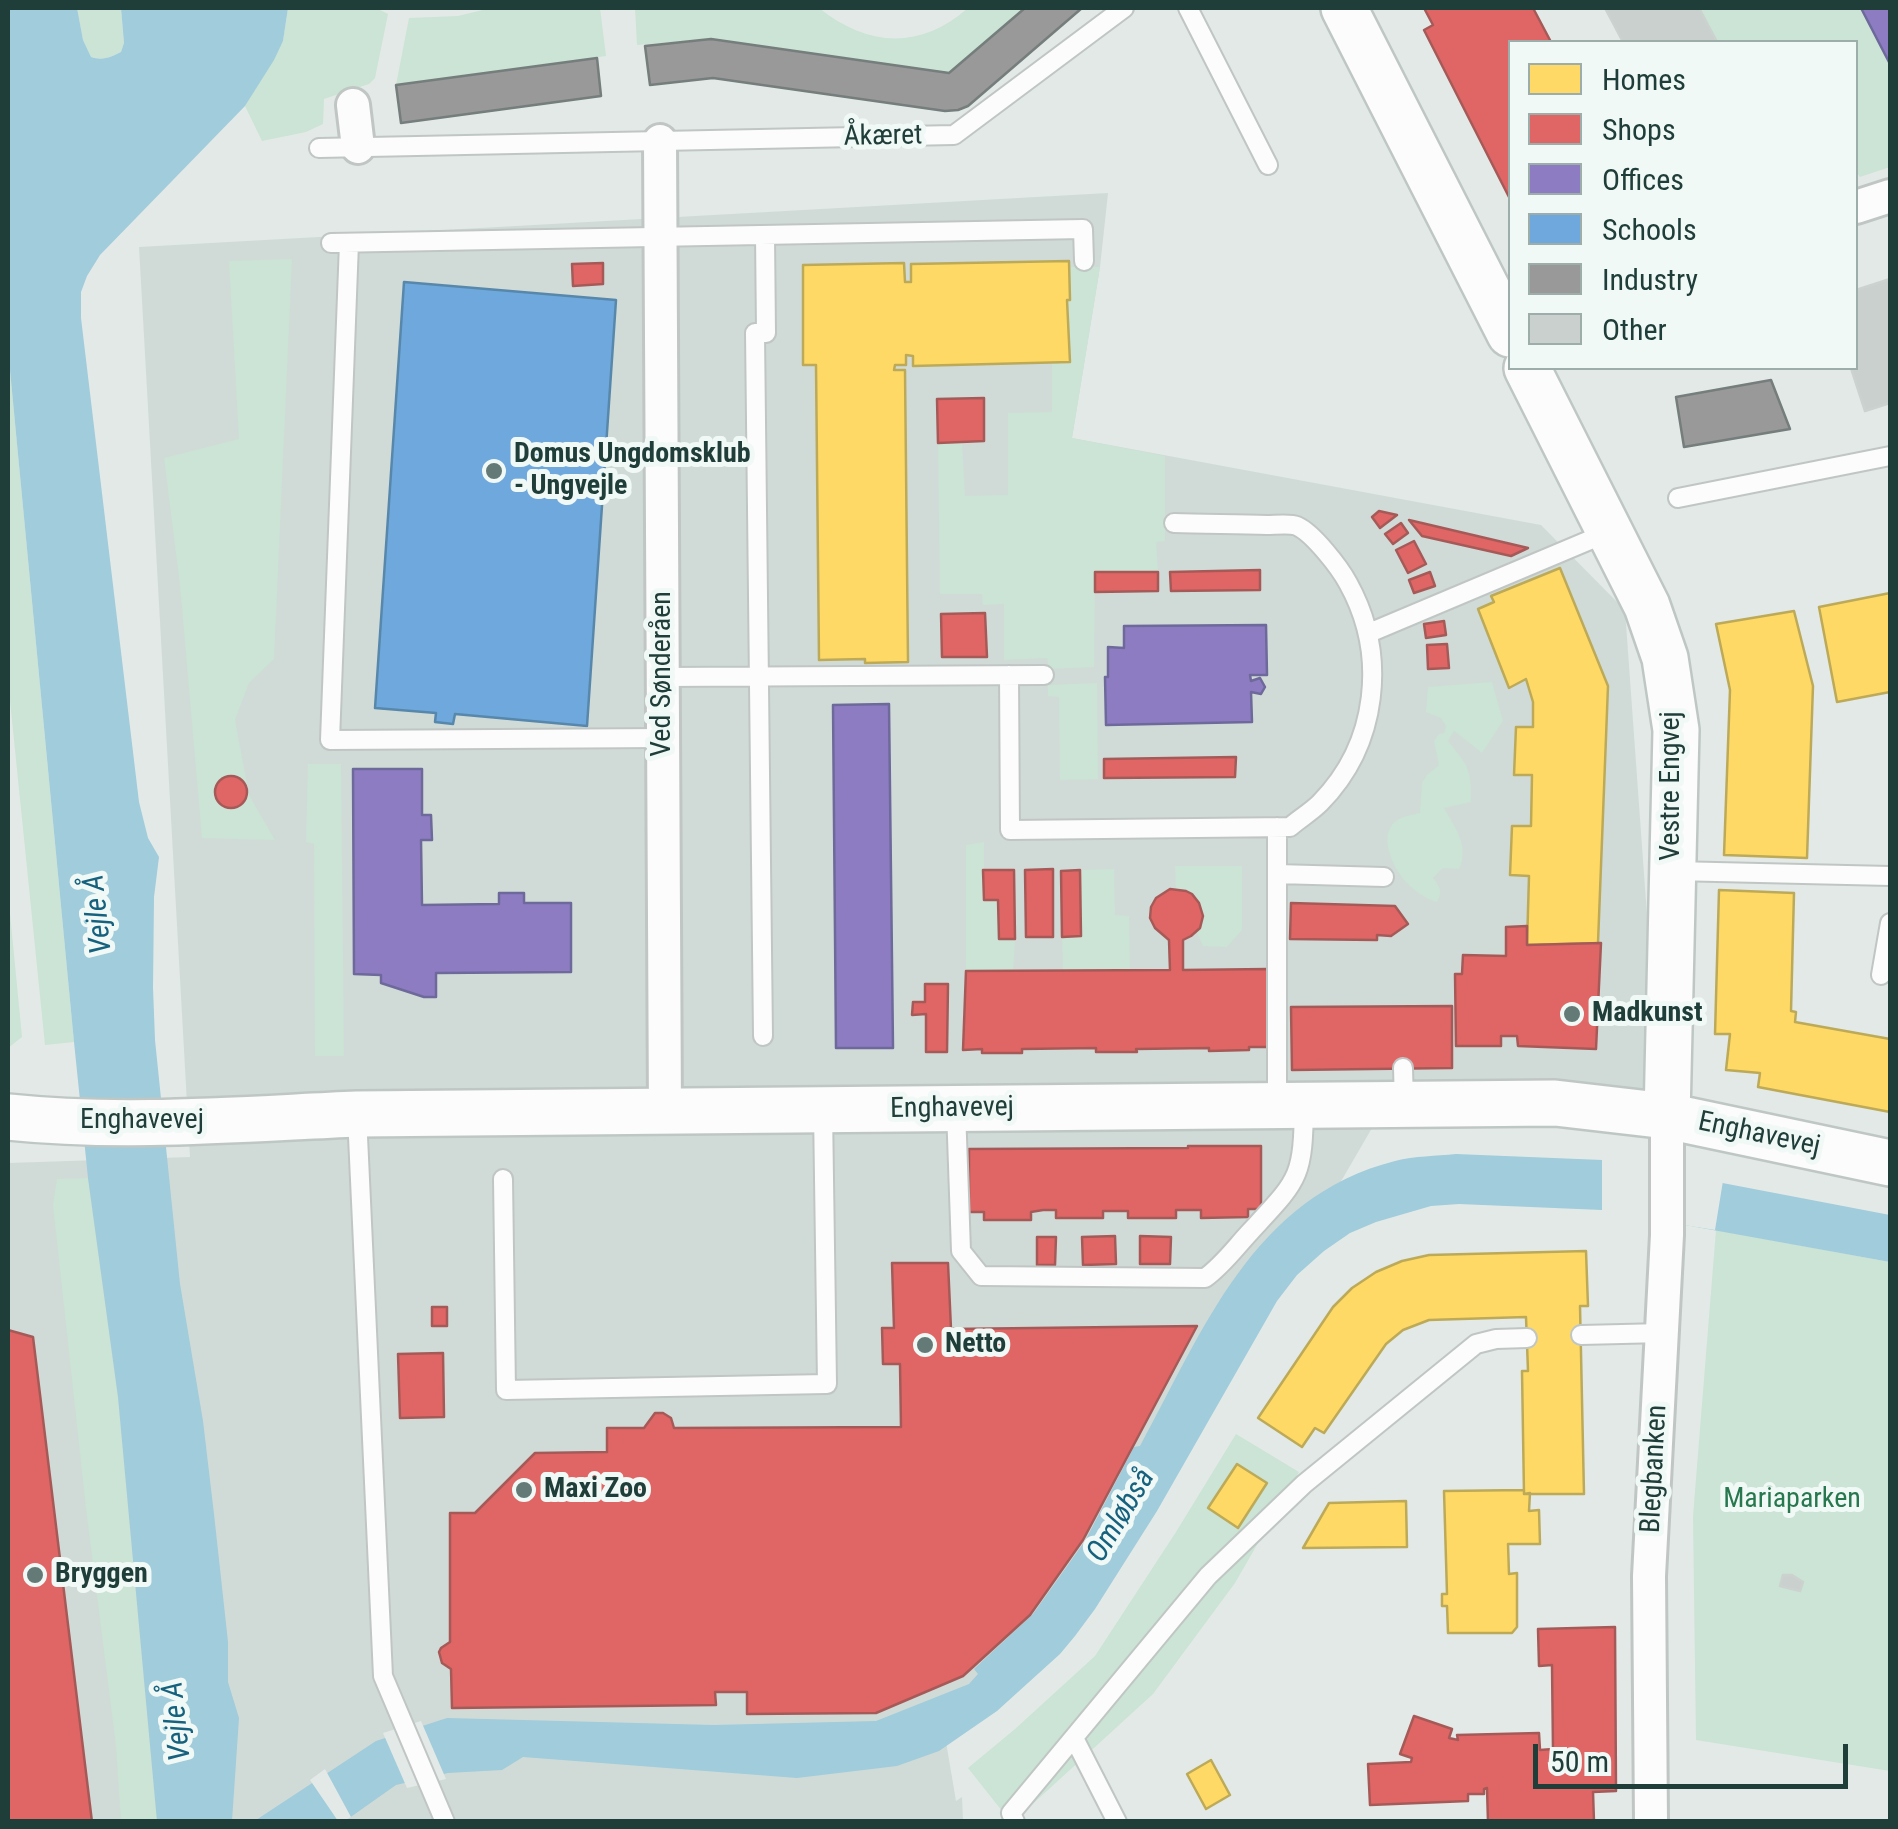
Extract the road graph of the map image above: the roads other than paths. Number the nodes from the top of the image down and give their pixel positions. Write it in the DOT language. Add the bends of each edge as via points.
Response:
graph roads {
  1 [pos="1124,8"];
  2 [pos="1188,8"];
  3 [pos="1344,8"];
  4 [pos="353,105"];
  5 [pos="660,142"];
  6 [pos="358,147"];
  7 [pos="319,148"];
  8 [pos="1268,165"];
  9 [pos="1890,196"];
  10 [pos="1858,206"];
  11 [pos="765,234"];
  12 [pos="661,236"];
  13 [pos="1084,260"];
  14 [pos="1508,325"];
  15 [pos="1528,370"];
  16 [pos="1890,456"];
  17 [pos="1678,498"];
  18 [pos="1174,523"];
  19 [pos="1610,532"];
  20 [pos="1369,633"];
  21 [pos="1010,675"];
  22 [pos="1044,675"];
  23 [pos="663,676"];
  24 [pos="759,676"];
  25 [pos="664,738"];
  26 [pos="1277,827"];
  27 [pos="1672,870"];
  28 [pos="1277,874"];
  29 [pos="1890,876"];
  30 [pos="1384,877"];
  31 [pos="1890,923"];
  32 [pos="1881,975"];
  33 [pos="763,1036"];
  34 [pos="1291,1105"];
  35 [pos="956,1108"];
  36 [pos="823,1110"];
  37 [pos="665,1111"];
  38 [pos="357,1114"];
  39 [pos="1667,1116"];
  40 [pos="8,1117"];
  41 [pos="1890,1163"];
  42 [pos="502,1179"];
  43 [pos="1663,1333"];
  44 [pos="1581,1335"];
  45 [pos="1527,1338"];
  46 [pos="1074,1738"];
  47 [pos="445,1822"];
  48 [pos="1015,1822"];
  49 [pos="1118,1822"];
  50 [pos="1652,1822"];
  1 -- 5 [label="lane, Åkæret" via="954,136"];
  2 -- 8 [label="lane"];
  3 -- 14 [label="main road"];
  4 -- 6 [label="street"];
  5 -- 6 [label="lane, Åkæret"];
  5 -- 12 [label="street"];
  6 -- 7 [label="lane, Åkæret"];
  9 -- 10 [label="street"];
  11 -- 12 [label="lane"];
  11 -- 13 [label="lane" via="1083,229"];
  11 -- 24 [label="lane" via="766,332 756,333"];
  12 -- 23 [label="street, Ved Sønderåen"];
  12 -- 25 [label="lane" via="340,243 330,740"];
  15 -- 19 [label="main road, Vestre Engvej"];
  16 -- 17 [label="lane"];
  18 -- 20 [label="lane" via="1297,526 1342,572"];
  19 -- 20 [label="lane"];
  19 -- 27 [label="main road, Vestre Engvej" via="1665,658 1676,730"];
  20 -- 26 [label="lane" via="1374,676 1360,743 1318,804 1290,827"];
  21 -- 22 [label="lane"];
  21 -- 24 [label="lane"];
  21 -- 26 [label="lane" via="1010,830"];
  23 -- 24 [label="lane"];
  23 -- 25 [label="street, Ved Sønderåen"];
  24 -- 33 [label="lane"];
  25 -- 37 [label="street, Ved Sønderåen"];
  26 -- 28 [label="lane"];
  27 -- 29 [label="lane"];
  27 -- 39 [label="main road, Vestre Engvej"];
  28 -- 30 [label="lane"];
  28 -- 34 [label="lane"];
  31 -- 32 [label="lane"];
  34 -- 35 [label="main road, Enghavevej"];
  34 -- 35 [label="lane" via="1301,1166 1292,1187 1205,1278 982,1276 961,1251"];
  34 -- 39 [label="main road, Enghavevej" via="1403,1086"];
  35 -- 36 [label="main road, Enghavevej"];
  36 -- 37 [label="main road, Enghavevej"];
  36 -- 42 [label="lane" via="827,1384 506,1390"];
  37 -- 38 [label="main road, Enghavevej"];
  38 -- 40 [label="main road, Enghavevej" via="195,1122"];
  38 -- 47 [label="lane" via="383,1676"];
  39 -- 41 [label="main road, Enghavevej"];
  39 -- 43 [label="street, Blegbanken"];
  43 -- 44 [label="lane"];
  43 -- 50 [label="street, Blegbanken" via="1649,1576"];
  45 -- 46 [label="lane" via="1476,1344 1304,1484 1208,1576"];
  46 -- 48 [label="lane" via="1011,1813"];
  46 -- 49 [label="lane"];
}
